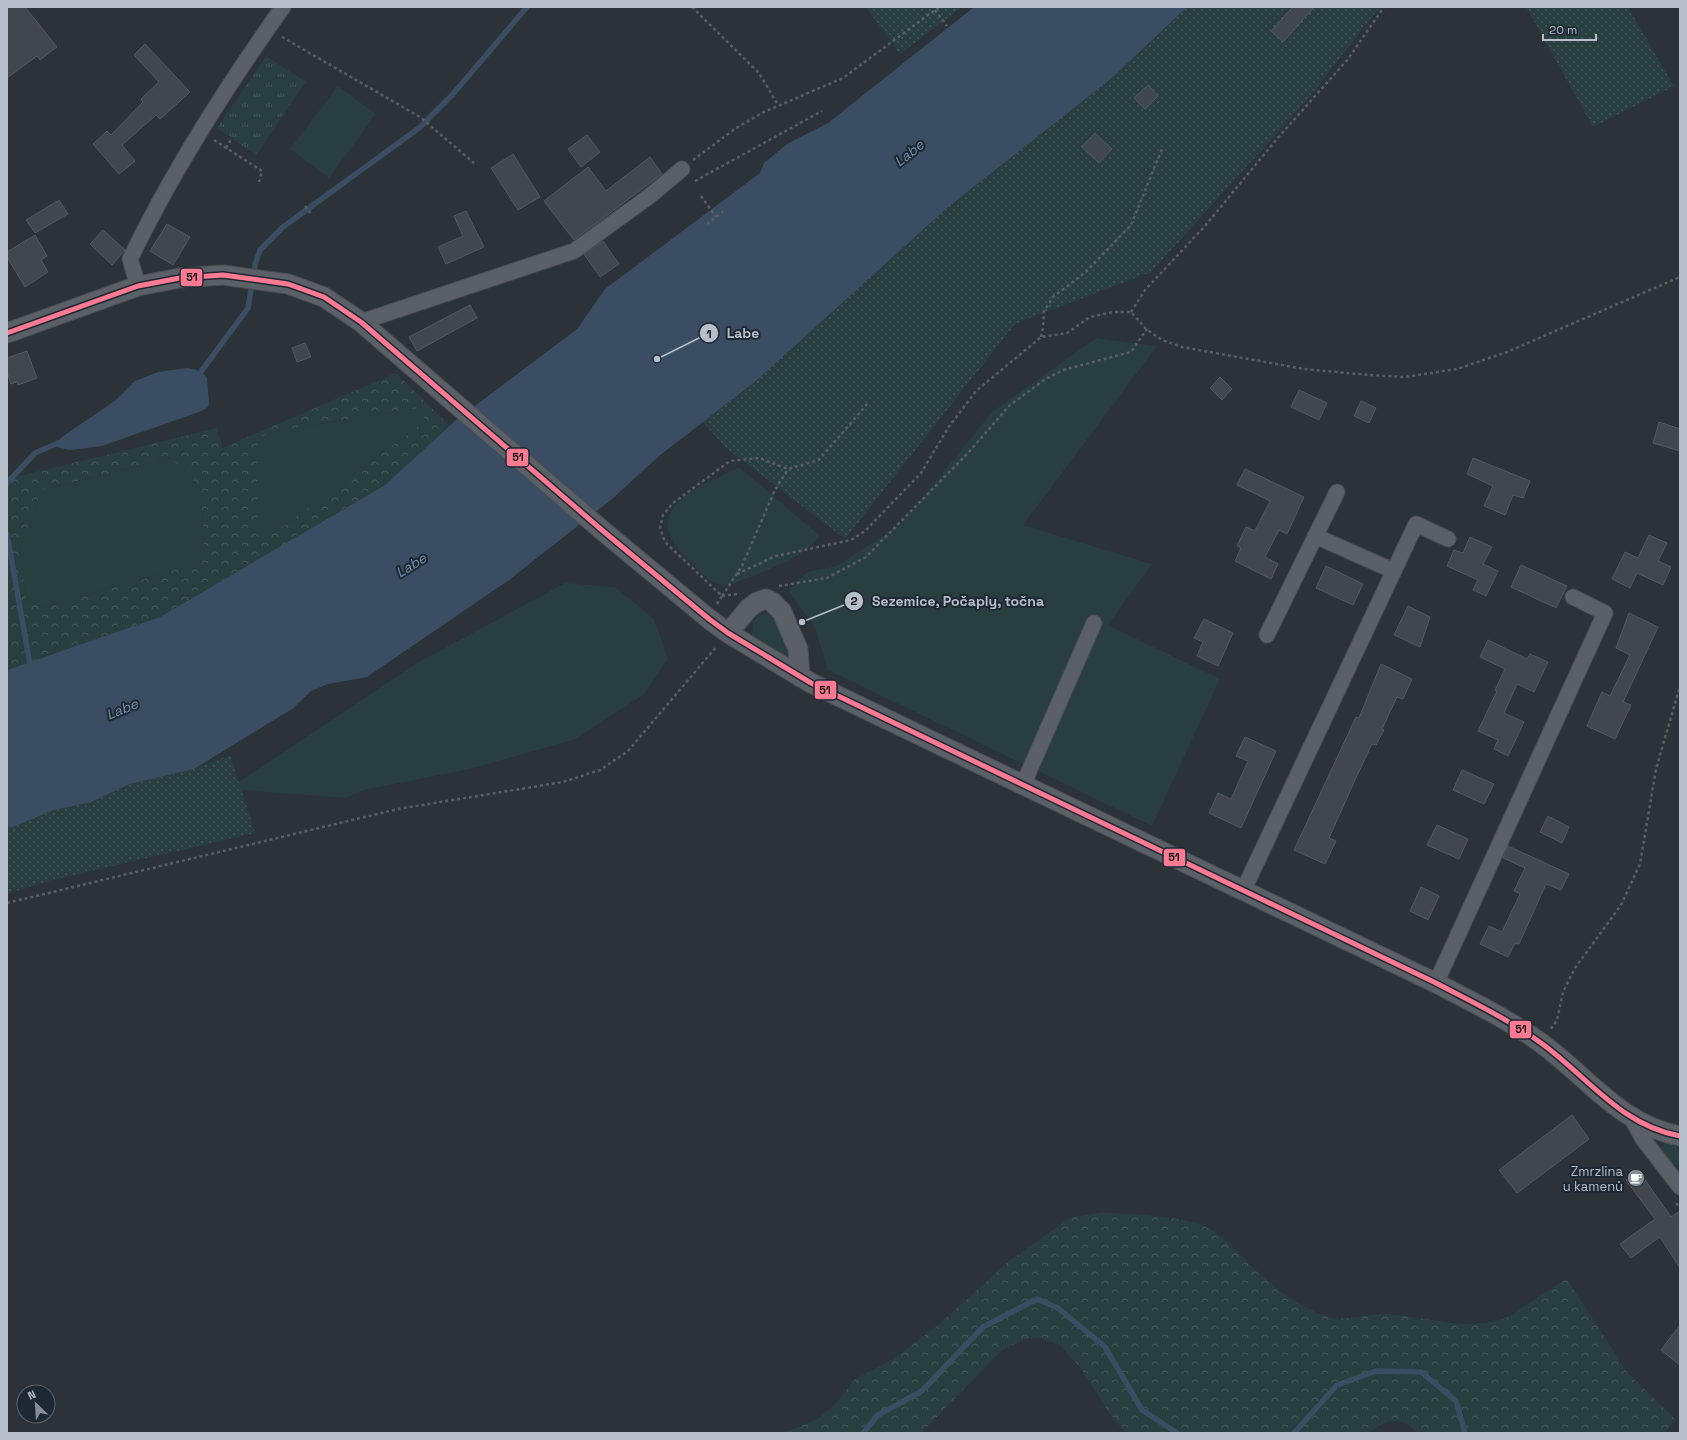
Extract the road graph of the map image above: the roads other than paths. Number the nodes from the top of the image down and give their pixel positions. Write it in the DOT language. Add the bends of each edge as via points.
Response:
graph roads {
  1 [pos="283,7"];
  2 [pos="682,169"];
  3 [pos="138,286"];
  4 [pos="361,322"];
  5 [pos="7,333"];
  6 [pos="1337,492"];
  7 [pos="1316,536"];
  8 [pos="1448,539"];
  9 [pos="1394,571"];
  10 [pos="1573,598"];
  11 [pos="1094,623"];
  12 [pos="728,632"];
  13 [pos="1267,635"];
  14 [pos="800,676"];
  15 [pos="1023,785"];
  16 [pos="1243,891"];
  17 [pos="1436,983"];
  18 [pos="1632,1119"];
  19 [pos="1680,1136"];
  20 [pos="1680,1187"];
  1 -- 3 [label="street" via="200,131 167,186 130,258"];
  2 -- 4 [label="street" via="574,251"];
  3 -- 4 [label="street" via="180,278 223,275 279,282 324,297"];
  3 -- 5 [label="street"];
  4 -- 12 [label="street" via="603,531"];
  6 -- 7 [label="street"];
  7 -- 9 [label="street"];
  7 -- 13 [label="street"];
  8 -- 9 [label="street" via="1416,524"];
  9 -- 16 [label="street"];
  10 -- 17 [label="street" via="1605,613"];
  11 -- 15 [label="street"];
  12 -- 14 [label="street"];
  12 -- 14 [label="street" via="756,602 766,599 772,602 782,612 798,649"];
  14 -- 15 [label="street"];
  15 -- 16 [label="street"];
  16 -- 17 [label="street"];
  17 -- 18 [label="street" via="1503,1017 1541,1043"];
  18 -- 19 [label="street"];
  18 -- 20 [label="street" via="1643,1139"];
}
